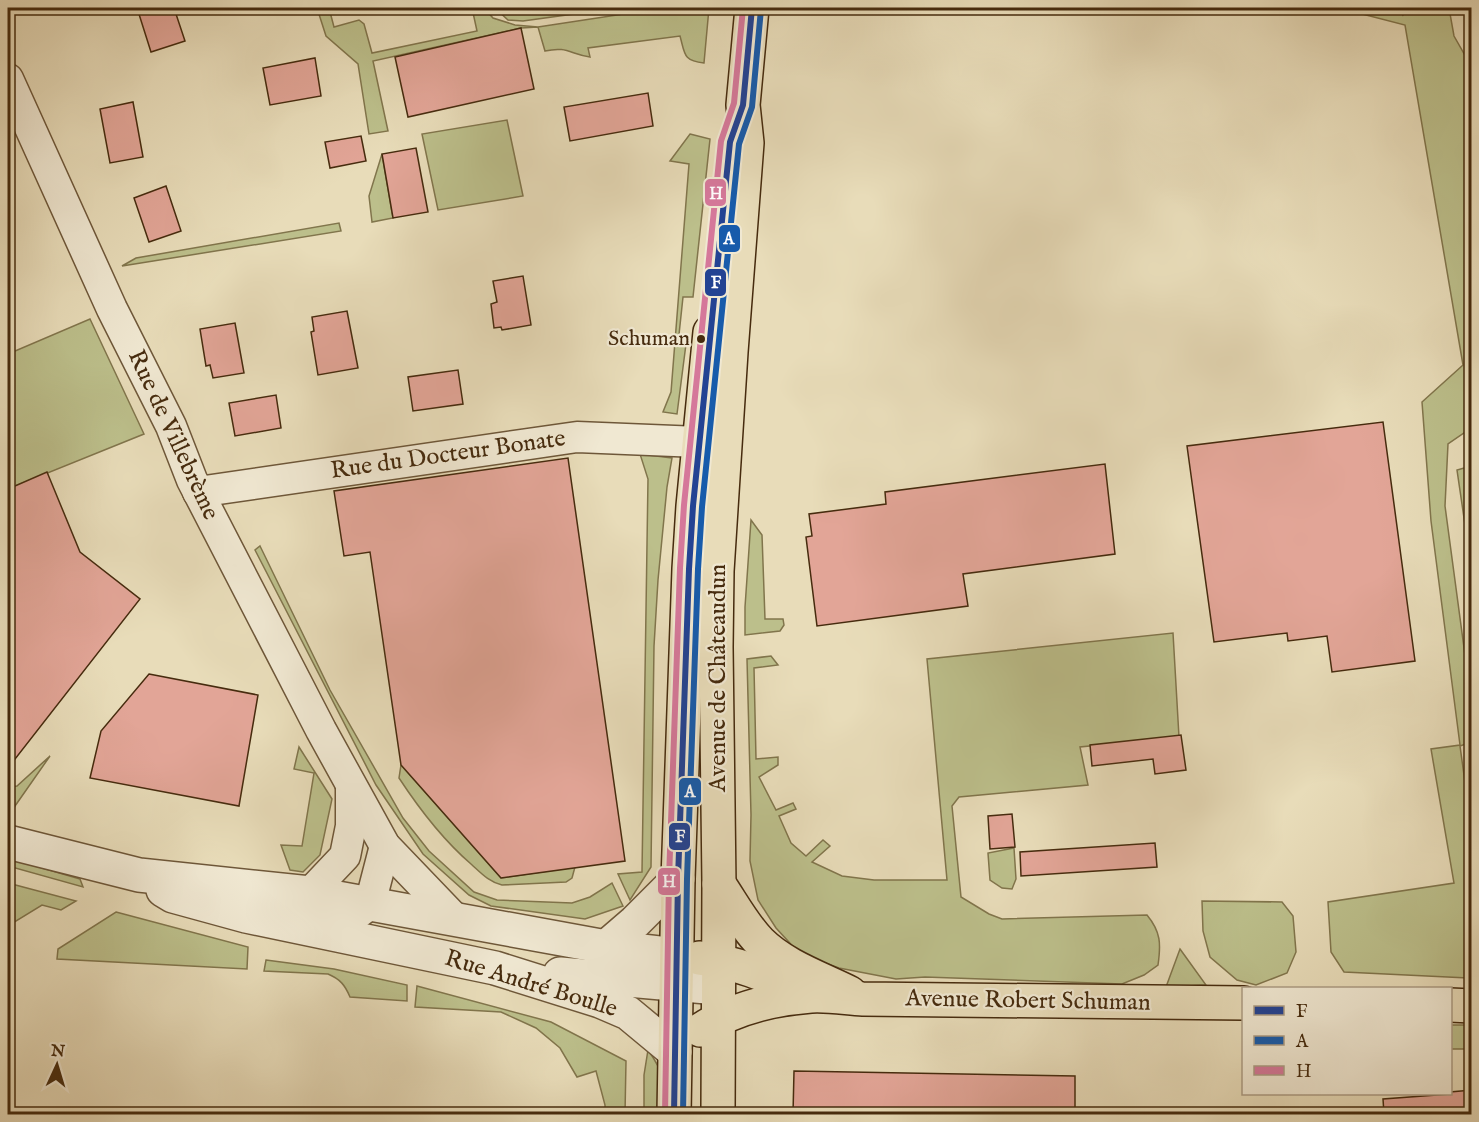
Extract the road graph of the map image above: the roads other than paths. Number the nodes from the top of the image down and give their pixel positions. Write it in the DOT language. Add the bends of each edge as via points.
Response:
graph roads {
  1 [pos="752,8"];
  2 [pos="8,79"];
  3 [pos="743,105"];
  4 [pos="699,442"];
  5 [pos="198,492"];
  6 [pos="351,785"];
  7 [pos="8,842"];
  8 [pos="385,846"];
  9 [pos="345,856"];
  10 [pos="139,875"];
  11 [pos="678,879"];
  12 [pos="719,884"];
  13 [pos="310,893"];
  14 [pos="360,906"];
  15 [pos="246,916"];
  16 [pos="456,920"];
  17 [pos="374,943"];
  18 [pos="606,947"];
  19 [pos="495,968"];
  20 [pos="676,970"];
  21 [pos="718,989"];
  22 [pos="813,996"];
  23 [pos="863,999"];
  24 [pos="1242,1003"];
  25 [pos="1452,1005"];
  26 [pos="1472,1005"];
  27 [pos="675,1052"];
  28 [pos="674,1114"];
  29 [pos="717,1114"];
  1 -- 3 [label="main road"];
  2 -- 5 [label="street, Rue de Villebrème" via="112,309 171,426"];
  3 -- 4 [label="main road, Avenue de Châteaudun" via="730,142"];
  3 -- 12 [label="main road, Avenue de Châteaudun" via="747,143 717,571"];
  4 -- 5 [label="street, Rue du Docteur Bonate" via="577,437"];
  4 -- 11 [label="main road, Avenue de Châteaudun" via="688,580"];
  5 -- 6 [label="street, Rue de Villebrème"];
  6 -- 8 [label="street, Rue de Villebrème"];
  6 -- 9 [label="street, Rue de Villebrème" via="351,826"];
  7 -- 10 [label="street, Rue André Boulle"];
  8 -- 14 [label="street"];
  8 -- 16 [label="street, Rue de Villebrème"];
  9 -- 13 [label="street"];
  9 -- 14 [label="street, Rue de Villebrème"];
  10 -- 13 [label="street, Rue André Boulle"];
  10 -- 15 [label="street, Rue André Boulle" via="173,896"];
  11 -- 18 [label="street"];
  11 -- 20 [label="main road, Avenue de Châteaudun"];
  12 -- 21 [label="main road, Avenue de Châteaudun"];
  12 -- 23 [label="main road" via="767,948 796,967"];
  13 -- 14 [label="street, Rue André Boulle"];
  14 -- 15 [label="street, Rue André Boulle"];
  14 -- 16 [label="street, Rue André Boulle"];
  14 -- 17 [label="street"];
  15 -- 17 [label="street, Rue André Boulle"];
  16 -- 18 [label="street, Rue André Boulle"];
  17 -- 19 [label="street, Rue André Boulle"];
  18 -- 20 [label="street, Rue André Boulle"];
  19 -- 20 [label="street"];
  19 -- 27 [label="street, Rue André Boulle" via="628,1013"];
  20 -- 21 [label="street"];
  20 -- 27 [label="main road, Avenue de Châteaudun"];
  21 -- 22 [label="main road, Avenue Robert Schuman" via="756,1004"];
  21 -- 22 [label="main road, Avenue Robert Schuman" via="755,971"];
  21 -- 27 [label="main road, Avenue Robert Schuman" via="696,1033"];
  21 -- 29 [label="main road, Avenue de Châteaudun"];
  22 -- 23 [label="main road, Avenue Robert Schuman"];
  23 -- 24 [label="main road, Avenue Robert Schuman"];
  25 -- 26 [label="main road"];
  27 -- 28 [label="main road, Avenue de Châteaudun"];
}
